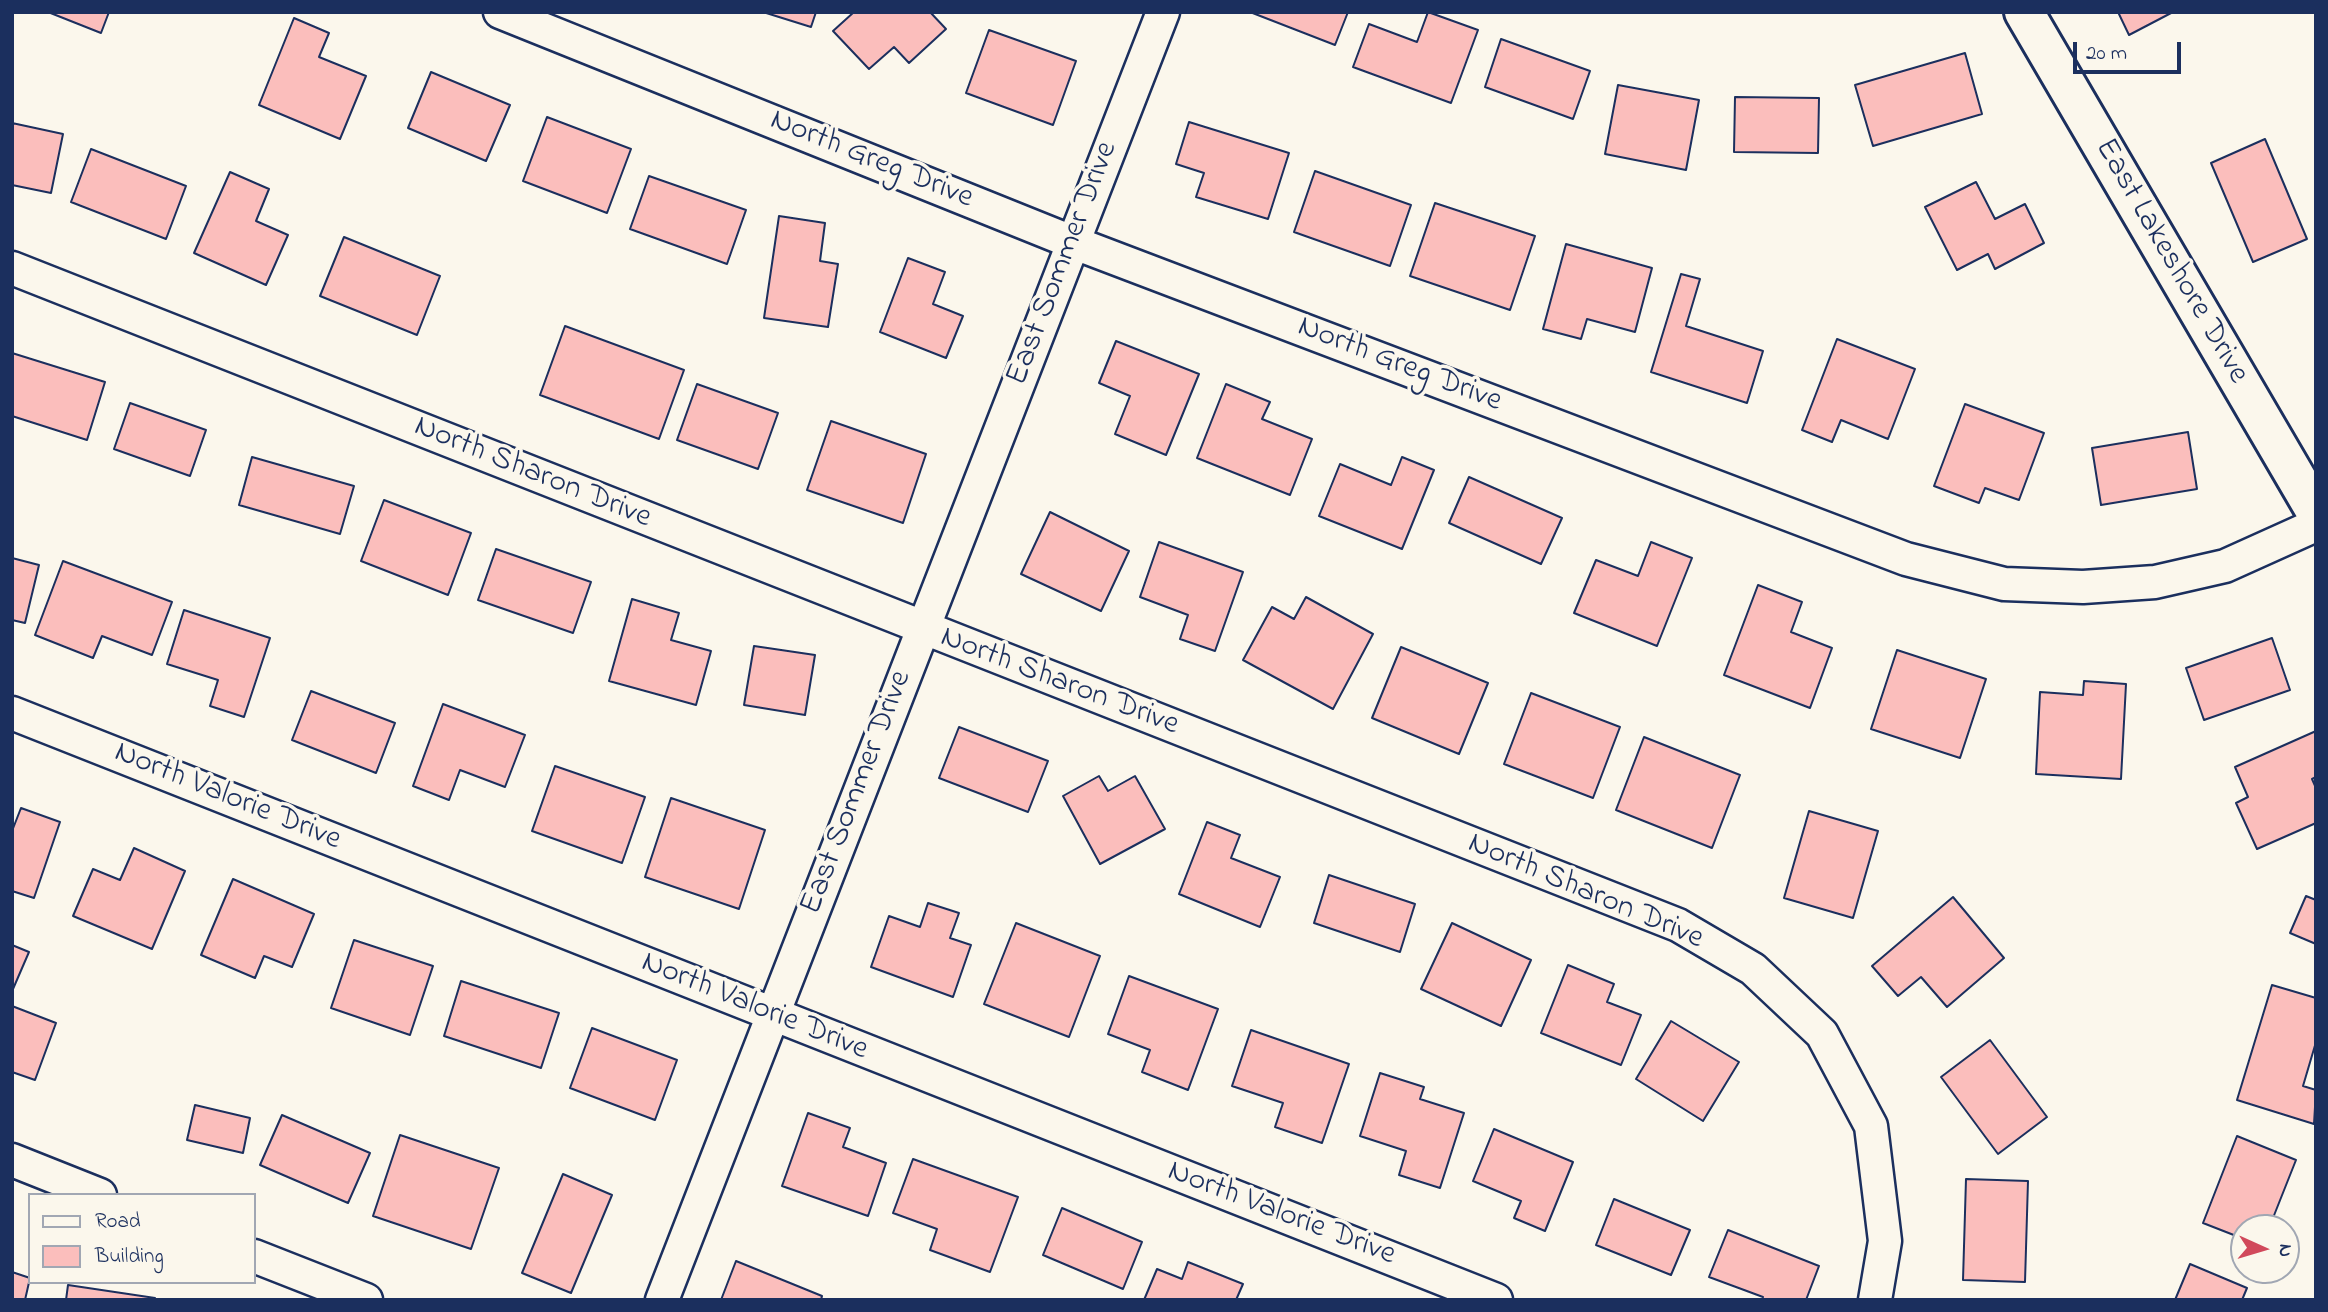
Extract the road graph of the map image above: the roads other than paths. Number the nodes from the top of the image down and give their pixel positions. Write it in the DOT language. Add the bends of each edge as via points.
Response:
graph roads {
  1 [pos="500,12"];
  2 [pos="1163,12"];
  3 [pos="2024,12"];
  4 [pos="1072,242"];
  5 [pos="12,268"];
  6 [pos="2316,512"];
  7 [pos="2316,525"];
  8 [pos="922,629"];
  9 [pos="12,713"];
  10 [pos="771,1015"];
  11 [pos="12,1160"];
  12 [pos="95,1193"];
  13 [pos="256,1257"];
  14 [pos="366,1300"];
  15 [pos="662,1300"];
  16 [pos="1496,1300"];
  17 [pos="1875,1300"];
  1 -- 4 [label="street, North Greg Drive"];
  2 -- 4 [label="street, East Sommer Drive"];
  3 -- 6 [label="main road, East Lakeshore Drive"];
  4 -- 7 [label="street, North Greg Drive" via="1906,559 2004,584 2083,587 2155,582 2225,566"];
  4 -- 8 [label="street, East Sommer Drive"];
  5 -- 8 [label="street, North Sharon Drive"];
  8 -- 10 [label="street, East Sommer Drive"];
  8 -- 17 [label="street, North Sharon Drive" via="1678,925 1753,969 1822,1034 1871,1126 1885,1241"];
  9 -- 10 [label="street, North Valorie Drive"];
  10 -- 15 [label="street, East Sommer Drive"];
  10 -- 16 [label="street, North Valorie Drive"];
  11 -- 12 [label="street"];
  13 -- 14 [label="street"];
}
